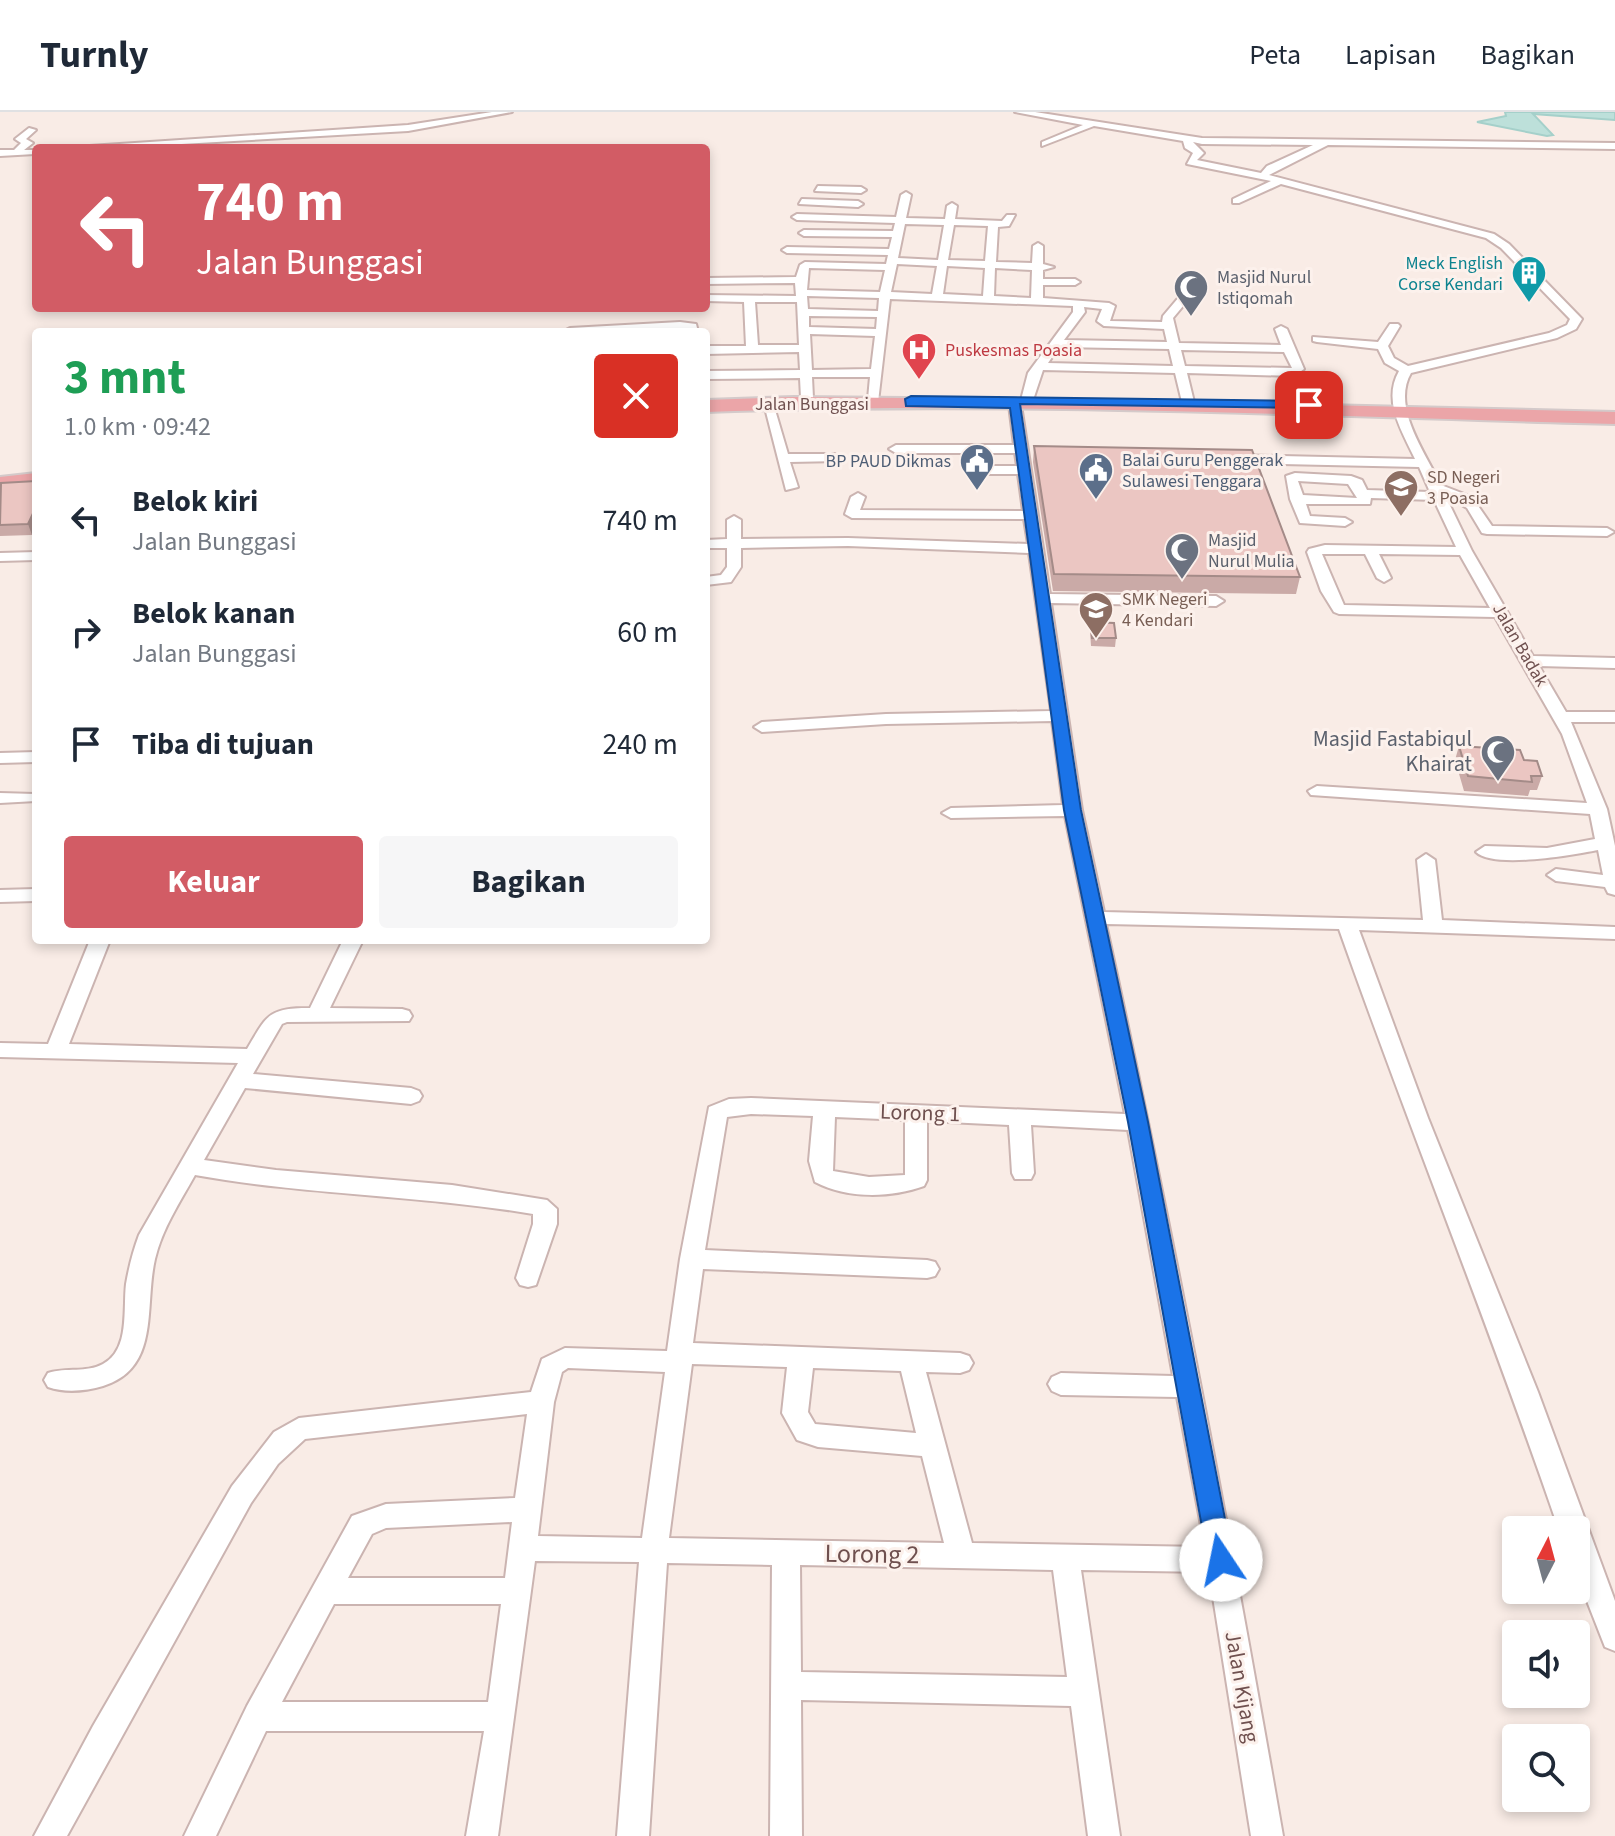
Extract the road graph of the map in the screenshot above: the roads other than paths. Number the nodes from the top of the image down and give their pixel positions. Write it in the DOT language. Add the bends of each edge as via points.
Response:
graph roads {
  1 [pos="508,112"];
  2 [pos="525,112"];
  3 [pos="1019,112"];
  4 [pos="1035,112"];
  5 [pos="1092,124"];
  6 [pos="32,130"];
  7 [pos="153,130"];
  8 [pos="302,138"];
  9 [pos="1188,140"];
  10 [pos="1375,141"];
  11 [pos="1325,143"];
  12 [pos="144,144"];
  13 [pos="195,144"];
  14 [pos="1045,144"];
  15 [pos="1615,144"];
  16 [pos="32,150"];
  17 [pos="5,153"];
  18 [pos="1263,176"];
  19 [pos="1277,182"];
  20 [pos="818,189"];
  21 [pos="906,195"];
  22 [pos="1236,201"];
  23 [pos="802,202"];
  24 [pos="858,204"];
  25 [pos="952,206"];
  26 [pos="797,217"];
  27 [pos="1011,217"];
  28 [pos="855,219"];
  29 [pos="900,220"];
  30 [pos="949,222"];
  31 [pos="993,223"];
  32 [pos="804,233"];
  33 [pos="897,234"];
  34 [pos="1041,249"];
  35 [pos="787,250"];
  36 [pos="892,260"];
  37 [pos="942,263"];
  38 [pos="988,265"];
  39 [pos="1044,266"];
  40 [pos="710,282"];
  41 [pos="1038,282"];
  42 [pos="1075,282"];
  43 [pos="1189,292"];
  44 [pos="885,295"];
  45 [pos="802,296"];
  46 [pos="937,297"];
  47 [pos="710,298"];
  48 [pos="749,298"];
  49 [pos="988,298"];
  50 [pos="1037,300"];
  51 [pos="1078,303"];
  52 [pos="882,314"];
  53 [pos="1169,326"];
  54 [pos="1394,326"];
  55 [pos="1281,329"];
  56 [pos="805,330"];
  57 [pos="880,333"];
  58 [pos="1317,339"];
  59 [pos="1055,343"];
  60 [pos="1382,346"];
  61 [pos="1173,347"];
  62 [pos="805,348"];
  63 [pos="752,349"];
  64 [pos="1288,349"];
  65 [pos="710,350"];
  66 [pos="1039,366"];
  67 [pos="1180,370"];
  68 [pos="1406,370"];
  69 [pos="805,373"];
  70 [pos="874,373"];
  71 [pos="710,375"];
  72 [pos="807,398"];
  73 [pos="874,399"];
  74 [pos="910,401"];
  75 [pos="1021,402"];
  76 [pos="1188,402"];
  77 [pos="767,403"];
  78 [pos="710,404"];
  79 [pos="710,404"];
  80 [pos="1399,409"];
  81 [pos="1615,416"];
  82 [pos="896,449"];
  83 [pos="1026,457"];
  84 [pos="782,458"];
  85 [pos="835,458"];
  86 [pos="1210,459"];
  87 [pos="1421,463"];
  88 [pos="974,470"];
  89 [pos="32,472"];
  90 [pos="0,476"];
  91 [pos="32,479"];
  92 [pos="0,483"];
  93 [pos="791,487"];
  94 [pos="1435,492"];
  95 [pos="1362,494"];
  96 [pos="858,497"];
  97 [pos="1297,499"];
  98 [pos="852,514"];
  99 [pos="1032,515"];
  100 [pos="734,520"];
  101 [pos="1345,522"];
  102 [pos="1453,528"];
  103 [pos="1487,530"];
  104 [pos="1607,532"];
  105 [pos="735,542"];
  106 [pos="848,542"];
  107 [pos="710,544"];
  108 [pos="1037,549"];
  109 [pos="1370,550"];
  110 [pos="1465,551"];
  111 [pos="32,556"];
  112 [pos="0,557"];
  113 [pos="1384,578"];
  114 [pos="710,580"];
  115 [pos="1043,598"];
  116 [pos="1216,601"];
  117 [pos="1501,613"];
  118 [pos="1528,661"];
  119 [pos="1615,663"];
  120 [pos="1059,716"];
  121 [pos="1561,717"];
  122 [pos="1615,717"];
  123 [pos="762,727"];
  124 [pos="32,757"];
  125 [pos="0,758"];
  126 [pos="1317,791"];
  127 [pos="0,798"];
  128 [pos="29,798"];
  129 [pos="1598,809"];
  130 [pos="1073,810"];
  131 [pos="951,813"];
  132 [pos="1605,843"];
  133 [pos="1485,852"];
  134 [pos="1426,860"];
  135 [pos="1556,875"];
  136 [pos="1614,885"];
  137 [pos="32,895"];
  138 [pos="0,896"];
  139 [pos="1095,918"];
  140 [pos="1347,923"];
  141 [pos="1433,925"];
  142 [pos="1615,933"];
  143 [pos="98,944"];
  144 [pos="351,944"];
  145 [pos="318,1013"];
  146 [pos="402,1016"];
  147 [pos="0,1050"];
  148 [pos="56,1050"];
  149 [pos="253,1056"];
  150 [pos="241,1080"];
  151 [pos="411,1096"];
  152 [pos="825,1109"];
  153 [pos="916,1113"];
  154 [pos="1020,1118"];
  155 [pos="1138,1122"];
  156 [pos="189,1166"];
  157 [pos="1023,1173"];
  158 [pos="692,1259"];
  159 [pos="927,1269"];
  160 [pos="528,1278"];
  161 [pos="681,1357"];
  162 [pos="801,1358"];
  163 [pos="911,1362"];
  164 [pos="960,1363"];
  165 [pos="57,1380"];
  166 [pos="1061,1384"];
  167 [pos="1187,1387"];
  168 [pos="541,1402"];
  169 [pos="931,1445"];
  170 [pos="529,1509"];
  171 [pos="1568,1516"];
  172 [pos="524,1548"];
  173 [pos="654,1548"];
  174 [pos="786,1553"];
  175 [pos="961,1555"];
  176 [pos="1065,1558"];
  177 [pos="1221,1560"];
  178 [pos="1590,1574"];
  179 [pos="324,1591"];
  180 [pos="518,1591"];
  181 [pos="1615,1637"];
  182 [pos="787,1686"];
  183 [pos="1085,1692"];
  184 [pos="258,1716"];
  185 [pos="501,1717"];
  186 [pos="50,1836"];
  187 [pos="200,1836"];
  188 [pos="482,1836"];
  189 [pos="633,1836"];
  190 [pos="786,1836"];
  191 [pos="1104,1836"];
  192 [pos="1267,1836"];
  1 -- 8 [label="street"];
  2 -- 8 [label="street" via="437,128"];
  3 -- 5 [label="street"];
  4 -- 10 [label="street" via="1193,137"];
  5 -- 9 [label="street"];
  5 -- 14 [label="street"];
  6 -- 17 [label="street" via="20,139 28,143"];
  7 -- 12 [label="street"];
  8 -- 13 [label="street"];
  9 -- 11 [label="street"];
  9 -- 18 [label="street" via="1199,153 1191,163"];
  10 -- 11 [label="street"];
  10 -- 15 [label="street"];
  11 -- 18 [label="street"];
  16 -- 17 [label="street"];
  18 -- 19 [label="street"];
  19 -- 22 [label="street"];
  19 -- 68 [label="street" via="1490,236 1576,319 1572,327 1553,336"];
  20 -- 24 [label="street" via="861,188"];
  21 -- 29 [label="street"];
  23 -- 24 [label="street"];
  24 -- 28 [label="street"];
  25 -- 30 [label="street"];
  26 -- 28 [label="street"];
  27 -- 31 [label="street" via="1009,223"];
  28 -- 29 [label="street"];
  29 -- 30 [label="street"];
  29 -- 33 [label="street"];
  30 -- 31 [label="street"];
  30 -- 37 [label="street"];
  31 -- 38 [label="street"];
  32 -- 33 [label="street"];
  33 -- 36 [label="street"];
  34 -- 39 [label="street"];
  35 -- 36 [label="street"];
  36 -- 37 [label="street"];
  36 -- 44 [label="street"];
  36 -- 45 [label="street" via="807,265"];
  37 -- 38 [label="street"];
  37 -- 46 [label="street"];
  38 -- 39 [label="street"];
  38 -- 49 [label="street"];
  39 -- 41 [label="street"];
  40 -- 45 [label="street"];
  41 -- 42 [label="street"];
  41 -- 50 [label="street"];
  43 -- 53 [label="street" via="1168,315"];
  44 -- 45 [label="street"];
  44 -- 46 [label="street"];
  44 -- 52 [label="street"];
  45 -- 48 [label="street"];
  45 -- 52 [label="street"];
  45 -- 56 [label="street"];
  46 -- 49 [label="street"];
  47 -- 48 [label="street"];
  48 -- 63 [label="street"];
  49 -- 50 [label="street"];
  50 -- 51 [label="street"];
  51 -- 53 [label="street" via="1109,306 1103,321 1108,324"];
  51 -- 59 [label="street" via="1079,312"];
  52 -- 57 [label="street"];
  53 -- 61 [label="street"];
  54 -- 60 [label="street"];
  55 -- 64 [label="street"];
  56 -- 57 [label="street"];
  56 -- 62 [label="street"];
  57 -- 70 [label="street"];
  58 -- 60 [label="street"];
  59 -- 61 [label="street"];
  59 -- 66 [label="street"];
  60 -- 68 [label="street" via="1389,360"];
  61 -- 64 [label="street"];
  61 -- 67 [label="street"];
  62 -- 63 [label="street"];
  62 -- 69 [label="street"];
  63 -- 65 [label="street"];
  64 -- 67 [label="street" via="1296,372"];
  66 -- 67 [label="street"];
  66 -- 75 [label="street"];
  67 -- 76 [label="street"];
  68 -- 80 [label="street" via="1399,382"];
  69 -- 70 [label="street"];
  69 -- 71 [label="street"];
  69 -- 72 [label="street"];
  70 -- 73 [label="street"];
  72 -- 73 [label="highway, Jalan Bunggasi"];
  72 -- 78 [label="highway, Jalan Bunggasi"];
  73 -- 74 [label="highway, Jalan Bunggasi"];
  74 -- 75 [label="highway, Jalan Bunggasi"];
  74 -- 77 [label="highway, Jalan Bunggasi"];
  75 -- 76 [label="highway, Jalan Bunggasi"];
  75 -- 80 [label="highway, Jalan Bunggasi"];
  75 -- 83 [label="street, Jalan Kijang"];
  76 -- 80 [label="highway, Jalan Bunggasi"];
  77 -- 79 [label="highway, Jalan Bunggasi"];
  77 -- 84 [label="street"];
  80 -- 81 [label="highway"];
  80 -- 87 [label="street, Jalan Badak"];
  82 -- 83 [label="street"];
  83 -- 88 [label="street"];
  83 -- 99 [label="street, Jalan Kijang"];
  84 -- 85 [label="street"];
  84 -- 93 [label="street"];
  86 -- 87 [label="street"];
  87 -- 94 [label="street, Jalan Badak"];
  89 -- 90 [label="highway"];
  91 -- 92 [label="highway"];
  94 -- 95 [label="street"];
  94 -- 102 [label="street, Jalan Badak"];
  94 -- 103 [label="street" via="1461,494 1473,502"];
  95 -- 97 [label="street" via="1365,501 1359,502"];
  95 -- 97 [label="street" via="1351,480 1295,477 1291,479"];
  96 -- 98 [label="street"];
  97 -- 101 [label="street" via="1305,520"];
  98 -- 99 [label="street"];
  98 -- 106 [label="street"];
  99 -- 108 [label="street, Jalan Kijang"];
  100 -- 105 [label="street"];
  102 -- 103 [label="street"];
  102 -- 110 [label="street, Jalan Badak"];
  103 -- 104 [label="street"];
  105 -- 106 [label="street"];
  105 -- 107 [label="street"];
  105 -- 114 [label="street" via="730,576"];
  106 -- 108 [label="street"];
  108 -- 115 [label="street, Jalan Kijang"];
  109 -- 110 [label="street"];
  109 -- 113 [label="street"];
  109 -- 117 [label="street" via="1315,550 1339,609"];
  110 -- 117 [label="street, Jalan Badak"];
  111 -- 112 [label="street"];
  115 -- 116 [label="street"];
  115 -- 120 [label="street, Jalan Kijang"];
  117 -- 118 [label="street, Jalan Badak"];
  118 -- 119 [label="street"];
  118 -- 121 [label="street, Jalan Badak"];
  120 -- 123 [label="street"];
  120 -- 130 [label="street, Jalan Kijang"];
  121 -- 122 [label="street"];
  121 -- 129 [label="street, Jalan Badak"];
  124 -- 125 [label="street"];
  126 -- 129 [label="street"];
  127 -- 128 [label="street"];
  129 -- 132 [label="street, Jalan Badak"];
  130 -- 131 [label="street"];
  130 -- 139 [label="street, Jalan Kijang"];
  132 -- 133 [label="street" via="1547,854"];
  132 -- 136 [label="street, Jalan Badak"];
  134 -- 141 [label="street"];
  135 -- 136 [label="street"];
  137 -- 138 [label="street"];
  139 -- 140 [label="street"];
  139 -- 155 [label="street, Jalan Kijang"];
  140 -- 141 [label="street"];
  140 -- 171 [label="street"];
  141 -- 142 [label="street"];
  143 -- 148 [label="street"];
  144 -- 145 [label="street"];
  145 -- 146 [label="street"];
  145 -- 149 [label="street" via="275,1019"];
  147 -- 148 [label="street"];
  148 -- 149 [label="street"];
  149 -- 150 [label="street"];
  150 -- 151 [label="street"];
  150 -- 156 [label="street"];
  152 -- 153 [label="street, Lorong 1"];
  152 -- 153 [label="street" via="820,1161 823,1176 837,1183 916,1180"];
  152 -- 158 [label="street, Lorong 1" via="729,1107 717,1113"];
  153 -- 154 [label="street, Lorong 1"];
  154 -- 155 [label="street, Lorong 1"];
  154 -- 157 [label="street"];
  155 -- 167 [label="street, Jalan Kijang"];
  156 -- 160 [label="street" via="539,1206 545,1209 545,1224"];
  156 -- 165 [label="street" via="148,1241 139,1277 137,1327 122,1365 94,1380"];
  158 -- 159 [label="street"];
  158 -- 161 [label="street"];
  161 -- 162 [label="street"];
  161 -- 168 [label="street" via="565,1358 551,1366"];
  161 -- 173 [label="street"];
  162 -- 163 [label="street"];
  162 -- 169 [label="street" via="795,1413 806,1432"];
  163 -- 164 [label="street"];
  163 -- 169 [label="street"];
  166 -- 167 [label="street"];
  167 -- 177 [label="street, Jalan Kijang"];
  168 -- 170 [label="street"];
  168 -- 186 [label="street" via="299,1429 280,1442 84,1768"];
  169 -- 175 [label="street"];
  170 -- 172 [label="street"];
  170 -- 179 [label="street" via="375,1519 362,1525"];
  172 -- 173 [label="street, Lorong 2"];
  172 -- 180 [label="street"];
  173 -- 174 [label="street, Lorong 2"];
  173 -- 189 [label="street"];
  174 -- 175 [label="street, Lorong 2"];
  174 -- 182 [label="street"];
  175 -- 176 [label="street, Lorong 2"];
  176 -- 177 [label="street, Lorong 2"];
  176 -- 183 [label="street"];
  177 -- 192 [label="street, Jalan Kijang"];
  178 -- 181 [label="street"];
  179 -- 180 [label="street"];
  179 -- 184 [label="street"];
  180 -- 185 [label="street"];
  182 -- 183 [label="street"];
  182 -- 190 [label="street"];
  183 -- 191 [label="street"];
  184 -- 185 [label="street"];
  184 -- 187 [label="street"];
  185 -- 188 [label="street"];
}
